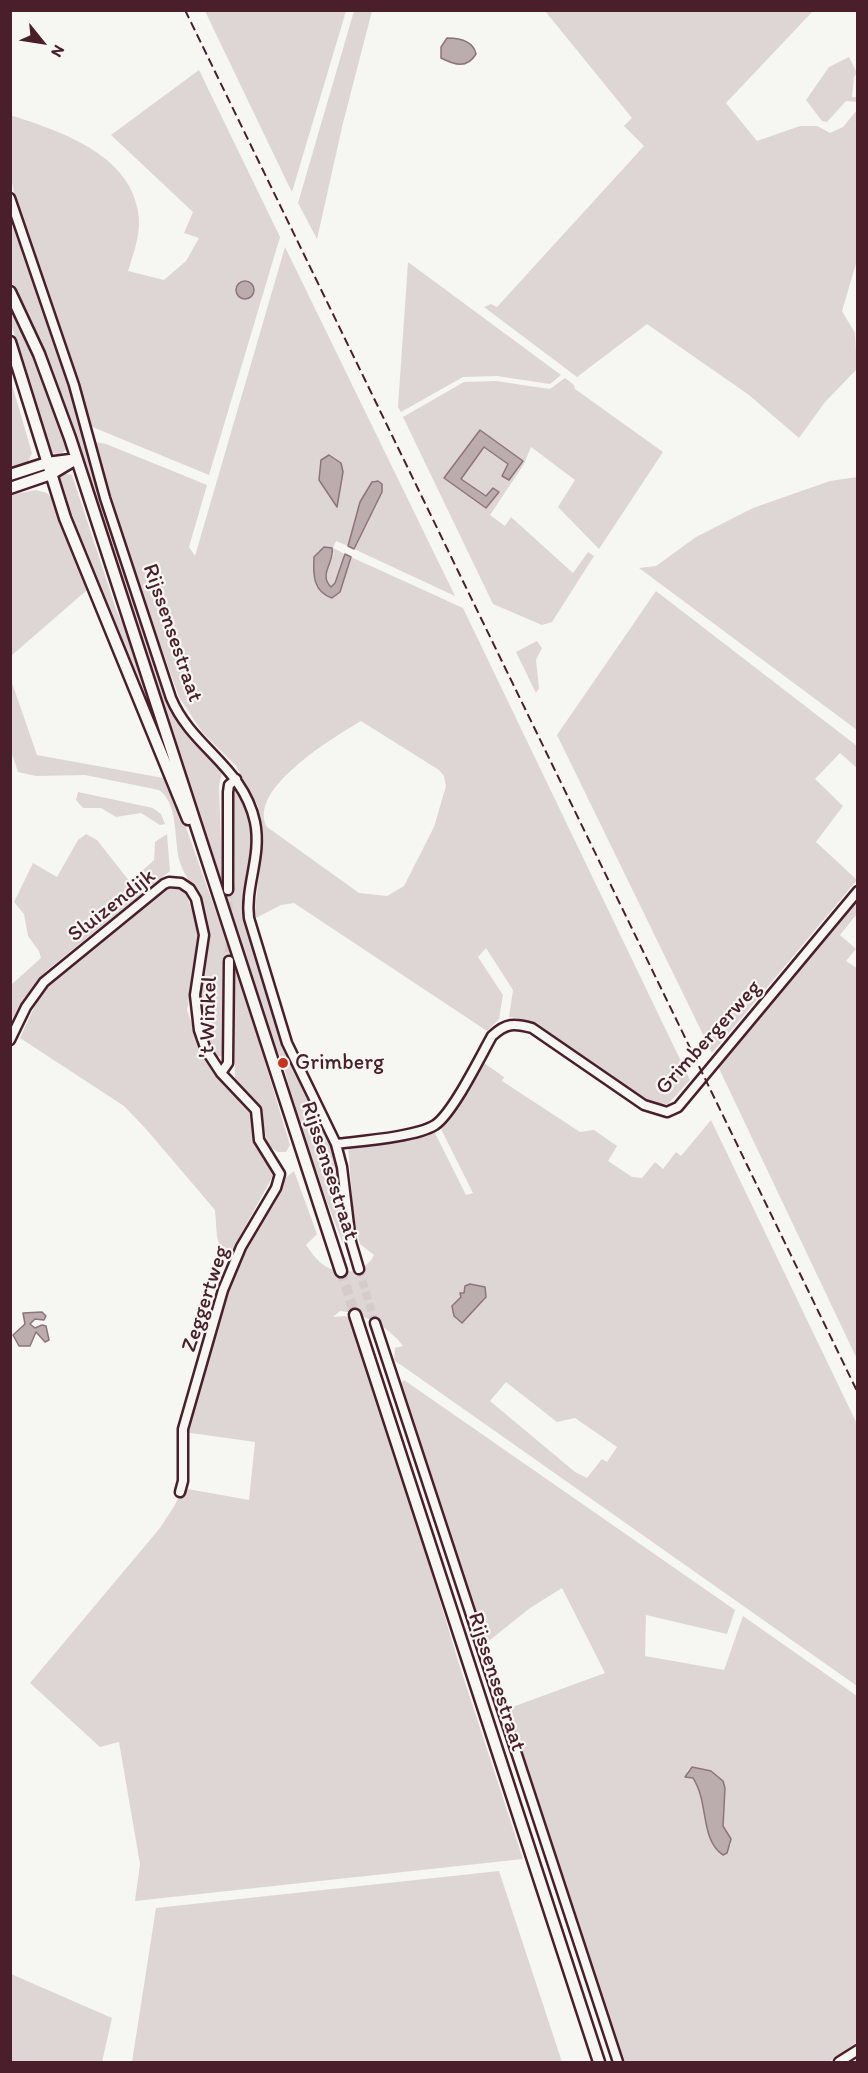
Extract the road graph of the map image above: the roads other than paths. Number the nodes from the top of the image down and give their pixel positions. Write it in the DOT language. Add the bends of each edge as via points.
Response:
graph roads {
  1 [pos="10,198"];
  2 [pos="10,292"];
  3 [pos="10,342"];
  4 [pos="76,459"];
  5 [pos="49,468"];
  6 [pos="10,475"];
  7 [pos="10,488"];
  8 [pos="236,779"];
  9 [pos="200,843"];
  10 [pos="228,890"];
  11 [pos="858,891"];
  12 [pos="229,961"];
  13 [pos="10,1040"];
  14 [pos="221,1073"];
  15 [pos="336,1144"];
  16 [pos="358,1269"];
  17 [pos="341,1271"];
  18 [pos="355,1315"];
  19 [pos="375,1323"];
  20 [pos="180,1492"];
  21 [pos="858,2050"];
  22 [pos="599,2062"];
  23 [pos="618,2062"];
  24 [pos="839,2062"];
  1 -- 8 [label="street, Rijssensestraat" via="74,385 105,498 171,698 185,726"];
  2 -- 4 [label="main road, Rijssensestraat" via="49,380"];
  3 -- 5 [label="main road, Rijssensestraat"];
  4 -- 5 [label="main road"];
  4 -- 9 [label="main road, Rijssensestraat"];
  5 -- 6 [label="main road"];
  5 -- 7 [label="main road"];
  5 -- 9 [label="main road, Rijssensestraat" via="65,518"];
  8 -- 10 [label="street" via="228,792"];
  8 -- 15 [label="street, Rijssensestraat" via="247,799 257,833 248,905 252,930 287,1043"];
  9 -- 17 [label="main road, Rijssensestraat"];
  11 -- 15 [label="street, Grimbergerweg" via="678,1107 667,1112 644,1105 532,1028 515,1023 503,1026 492,1036 435,1125 418,1132"];
  12 -- 14 [label="street, 't Winkel" via="228,1063"];
  13 -- 14 [label="street, Sluizendijk" via="26,1006 44,982 155,891 169,882 177,882 192,892 202,924 195,995 197,1021 202,1041"];
  14 -- 20 [label="street, Zeggertweg" via="256,1110 259,1140 280,1177 234,1260 223,1290 183,1429"];
  15 -- 16 [label="street, Rijssensestraat"];
  18 -- 22 [label="main road, Rijssensestraat"];
  19 -- 23 [label="street, Rijssensestraat"];
  21 -- 24 [label="street"];
}
